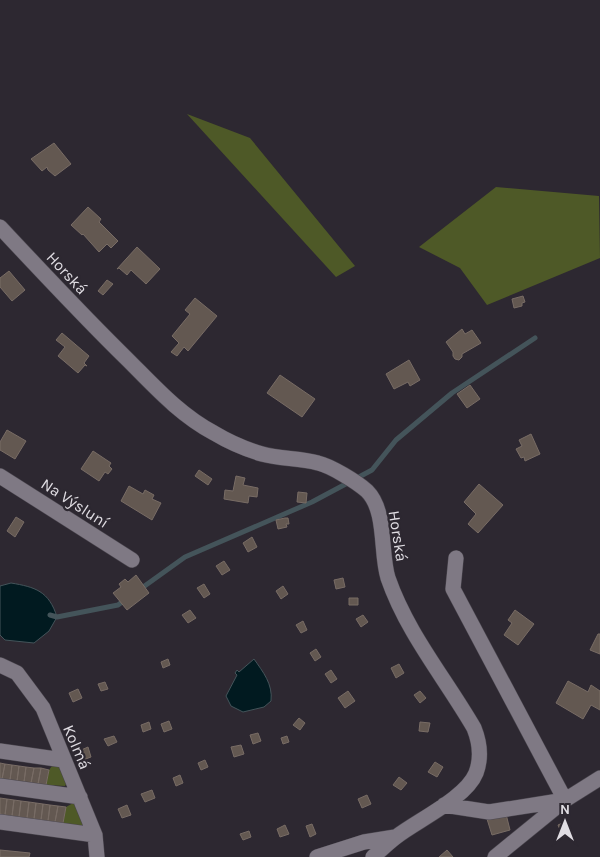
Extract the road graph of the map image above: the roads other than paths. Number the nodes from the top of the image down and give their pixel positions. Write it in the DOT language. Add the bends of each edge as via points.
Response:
graph roads {
  1 [pos="0,227"];
  2 [pos="0,476"];
  3 [pos="456,558"];
  4 [pos="132,560"];
  5 [pos="0,665"];
  6 [pos="0,751"];
  7 [pos="63,760"];
  8 [pos="600,778"];
  9 [pos="0,786"];
  10 [pos="80,797"];
  11 [pos="565,800"];
  12 [pos="444,805"];
  13 [pos="0,822"];
  14 [pos="95,835"];
  15 [pos="397,837"];
  16 [pos="97,857"];
  17 [pos="317,857"];
  18 [pos="373,857"];
  19 [pos="495,857"];
  1 -- 12 [label="street, Horská" via="74,308 194,422 239,446 263,454 319,463 367,491 377,509 386,572 399,606 474,728 480,745 479,764 472,780"];
  2 -- 4 [label="street, Na Výsluní"];
  3 -- 11 [label="street" via="453,589"];
  5 -- 7 [label="street, Kolmá" via="17,673 42,708"];
  6 -- 7 [label="street"];
  7 -- 10 [label="street, Kolmá"];
  8 -- 11 [label="street"];
  9 -- 10 [label="street"];
  10 -- 14 [label="street, Kolmá"];
  11 -- 12 [label="street" via="488,812"];
  11 -- 19 [label="street"];
  12 -- 15 [label="street, Horská"];
  13 -- 14 [label="street"];
  14 -- 16 [label="street, Kolmá"];
  15 -- 17 [label="street" via="364,842"];
  15 -- 18 [label="street, Horská"];
}
